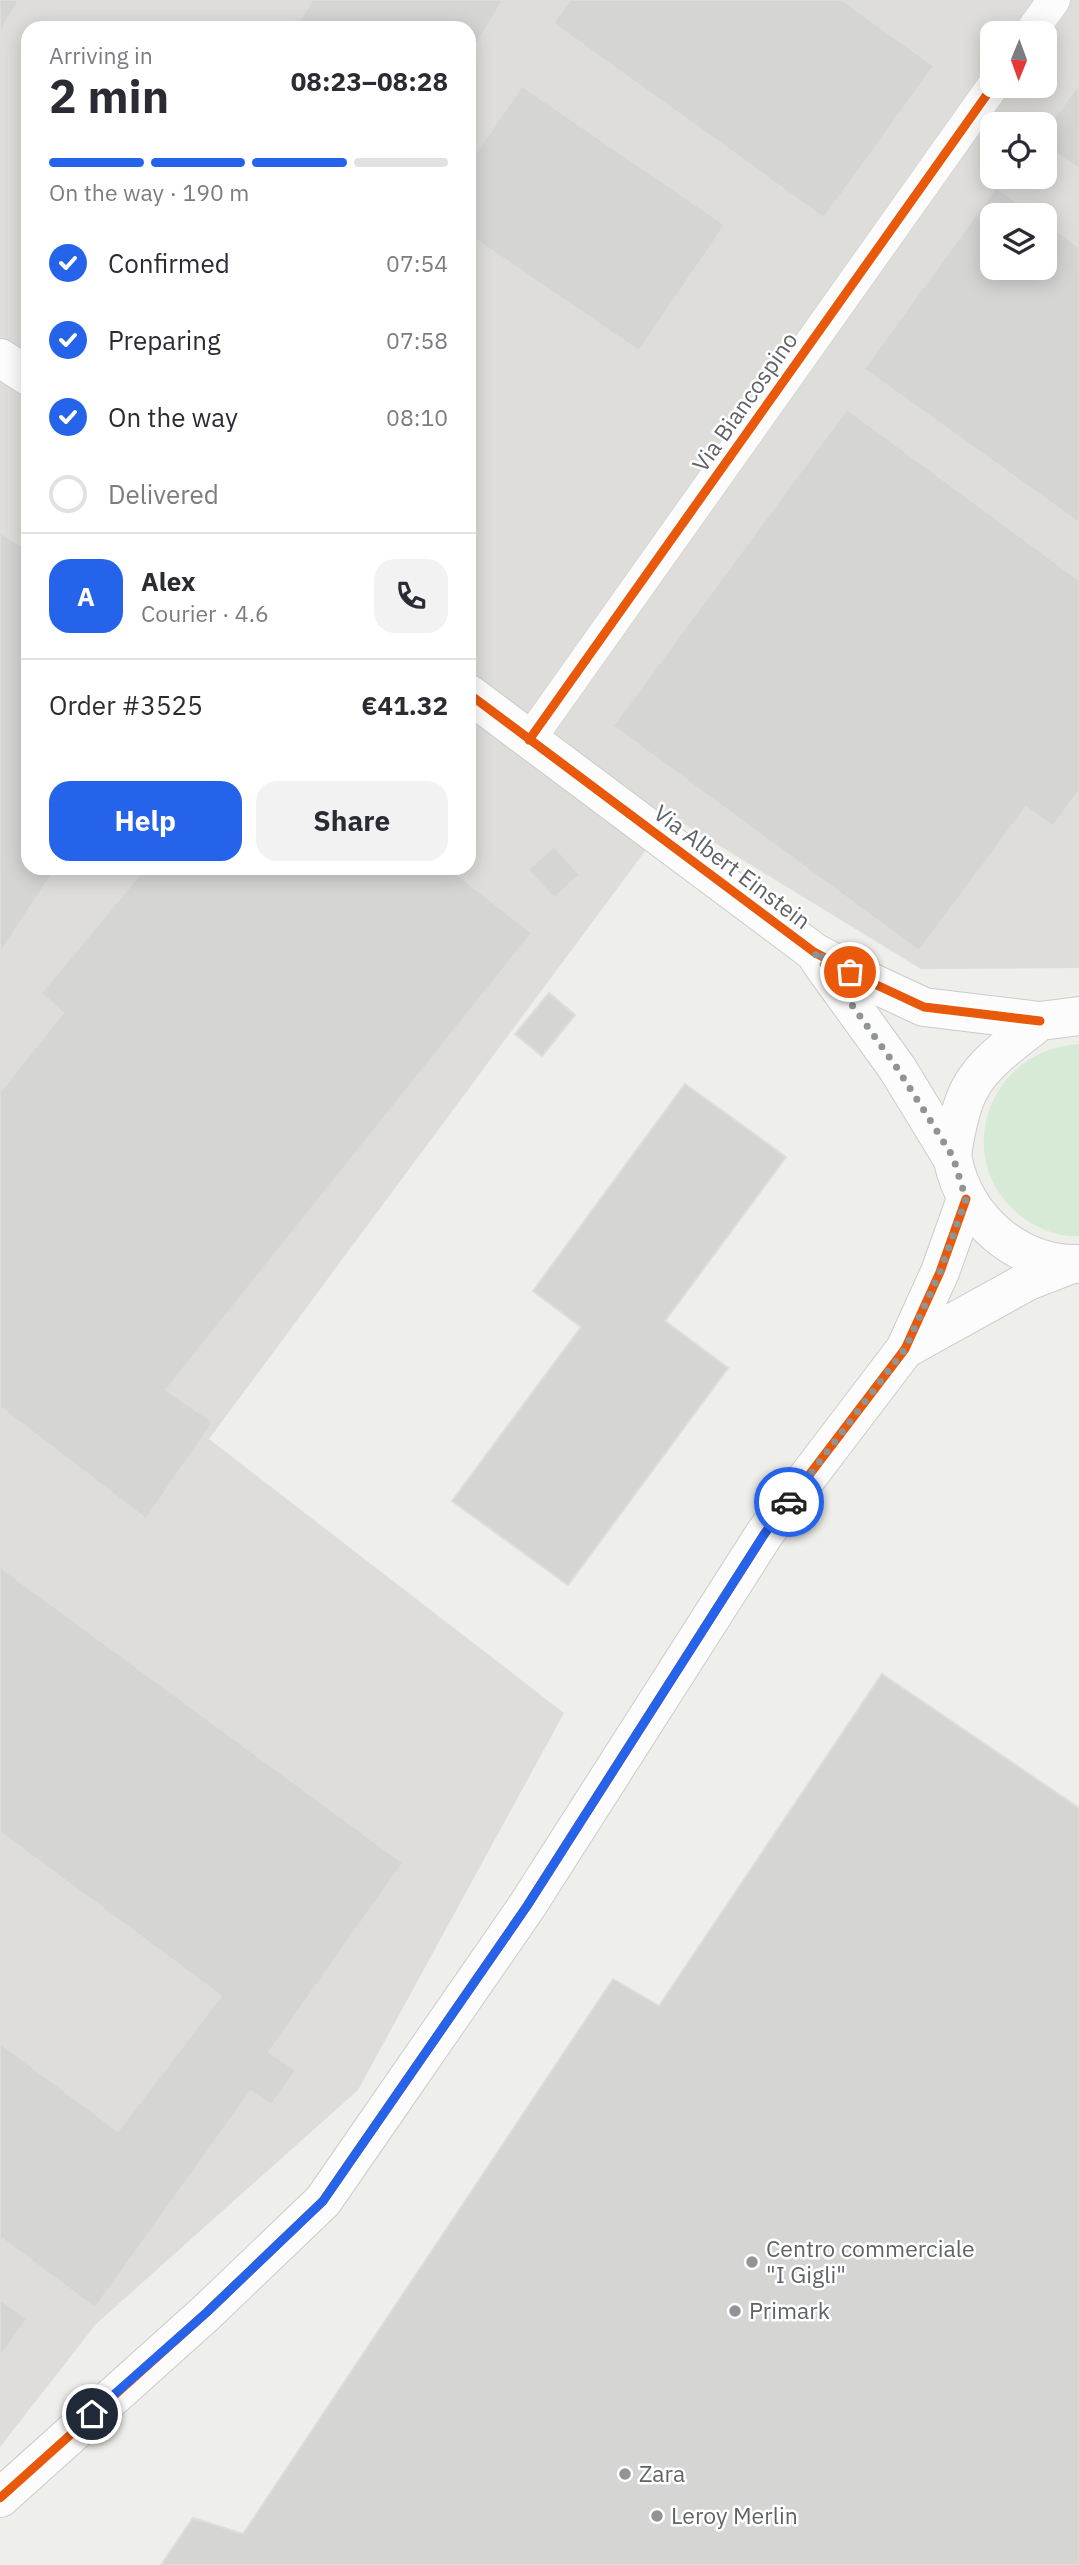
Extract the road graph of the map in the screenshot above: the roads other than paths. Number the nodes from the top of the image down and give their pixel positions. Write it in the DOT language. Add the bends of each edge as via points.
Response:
graph roads {
  1 [pos="1054,0"];
  2 [pos="1039,21"];
  3 [pos="984,98"];
  4 [pos="0,358"];
  5 [pos="21,372"];
  6 [pos="476,699"];
  7 [pos="529,740"];
  8 [pos="814,952"];
  9 [pos="1079,1016"];
  10 [pos="1040,1020"];
  11 [pos="953,1157"];
  12 [pos="966,1199"];
  13 [pos="1076,1264"];
  14 [pos="905,1349"];
  15 [pos="0,2498"];
  1 -- 2 [label="street"];
  3 -- 7 [label="street, Via Biancospino"];
  4 -- 5 [label="street"];
  6 -- 7 [label="street, Via Albert Einstein"];
  7 -- 8 [label="street, Via Albert Einstein"];
  8 -- 10 [label="street, Via Albert Einstein" via="925,1007"];
  8 -- 11 [label="street, Via Albert Einstein" via="897,1068"];
  9 -- 10 [label="street, Via Albert Einstein"];
  10 -- 11 [label="street" via="984,1067 964,1101"];
  11 -- 12 [label="street"];
  12 -- 13 [label="street" via="1000,1239 1029,1255"];
  12 -- 14 [label="street"];
  13 -- 14 [label="street" via="1028,1281"];
  14 -- 15 [label="street" via="765,1533 527,1906 323,2201"];
}
